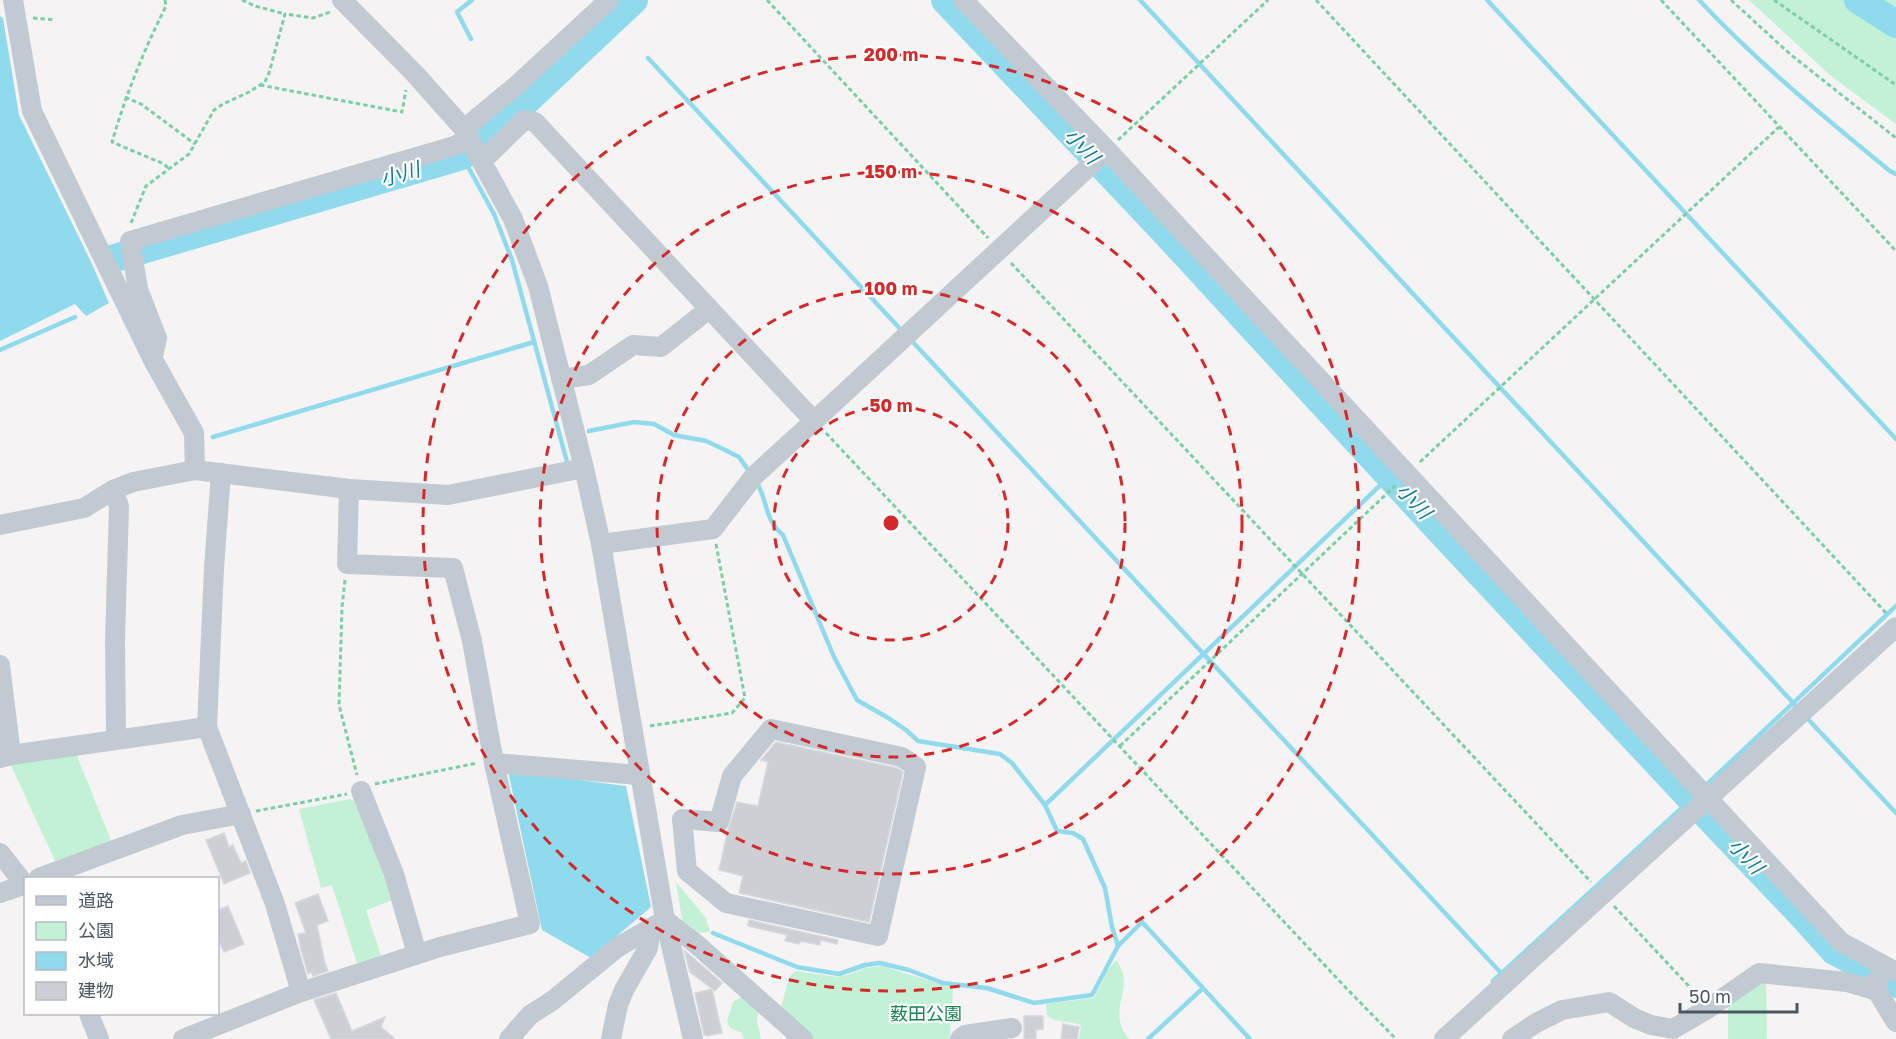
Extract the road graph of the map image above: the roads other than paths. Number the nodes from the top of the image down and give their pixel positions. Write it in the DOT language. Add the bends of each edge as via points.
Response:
graph roads {
  1 [pos="609,0"];
  2 [pos="963,0"];
  3 [pos="343,1"];
  4 [pos="15,9"];
  5 [pos="473,145"];
  6 [pos="1107,150"];
  7 [pos="709,309"];
  8 [pos="152,358"];
  9 [pos="561,379"];
  10 [pos="814,421"];
  11 [pos="584,468"];
  12 [pos="195,470"];
  13 [pos="221,473"];
  14 [pos="349,489"];
  15 [pos="112,490"];
  16 [pos="0,525"];
  17 [pos="601,544"];
  18 [pos="1892,621"];
  19 [pos="0,665"];
  20 [pos="207,727"];
  21 [pos="116,740"];
  22 [pos="6,757"];
  23 [pos="494,763"];
  24 [pos="639,775"];
  25 [pos="361,791"];
  26 [pos="1709,798"];
  27 [pos="241,814"];
  28 [pos="684,839"];
  29 [pos="651,843"];
  30 [pos="0,853"];
  31 [pos="45,877"];
  32 [pos="24,878"];
  33 [pos="24,885"];
  34 [pos="0,893"];
  35 [pos="658,924"];
  36 [pos="417,954"];
  37 [pos="1891,968"];
  38 [pos="1877,991"];
  39 [pos="301,992"];
  40 [pos="89,1015"];
  41 [pos="1896,1022"];
  42 [pos="1012,1028"];
  43 [pos="99,1039"];
  44 [pos="183,1039"];
  45 [pos="509,1039"];
  46 [pos="611,1039"];
  47 [pos="693,1039"];
  48 [pos="803,1039"];
  49 [pos="960,1039"];
  50 [pos="1444,1039"];
  51 [pos="1512,1039"];
  1 -- 5 [label="street" via="517,85"];
  2 -- 6 [label="street"];
  3 -- 5 [label="street" via="416,74"];
  4 -- 8 [label="street" via="32,111"];
  5 -- 7 [label="street" via="524,120 535,122"];
  5 -- 8 [label="street" via="454,146 130,241 138,289 157,338"];
  5 -- 9 [label="street" via="513,219 538,286"];
  6 -- 10 [label="street"];
  6 -- 26 [label="street"];
  7 -- 9 [label="street" via="661,347 633,345 589,375"];
  7 -- 10 [label="street"];
  8 -- 12 [label="street" via="194,433"];
  9 -- 11 [label="street"];
  10 -- 17 [label="street" via="754,476 713,529"];
  11 -- 14 [label="street" via="447,495"];
  11 -- 17 [label="street"];
  12 -- 13 [label="street"];
  12 -- 15 [label="street"];
  13 -- 14 [label="street"];
  13 -- 20 [label="street"];
  14 -- 23 [label="street" via="347,564 453,568 472,641"];
  15 -- 16 [label="street" via="84,508"];
  15 -- 21 [label="street" via="119,506"];
  17 -- 24 [label="street"];
  18 -- 26 [label="street"];
  19 -- 22 [label="street"];
  20 -- 21 [label="street"];
  20 -- 27 [label="street"];
  21 -- 22 [label="street"];
  23 -- 24 [label="street"];
  23 -- 36 [label="street" via="530,924"];
  24 -- 29 [label="street"];
  25 -- 36 [label="street" via="394,874"];
  26 -- 37 [label="street" via="1841,942"];
  26 -- 50 [label="street"];
  27 -- 31 [label="street" via="182,825"];
  27 -- 39 [label="street" via="275,903"];
  28 -- 28 [label="street" via="687,871 726,903 878,936 916,767 902,757 771,729 732,776 719,822 682,819"];
  28 -- 29 [label="street"];
  29 -- 35 [label="street"];
  30 -- 32 [label="street"];
  33 -- 34 [label="street"];
  35 -- 45 [label="street" via="618,947 530,1015"];
  35 -- 46 [label="street" via="624,990"];
  35 -- 47 [label="street"];
  35 -- 48 [label="street" via="695,943"];
  36 -- 39 [label="street"];
  37 -- 38 [label="street"];
  38 -- 41 [label="street"];
  38 -- 51 [label="street" via="1847,982 1759,973 1673,1029 1651,1025 1609,1002 1562,1010"];
  39 -- 44 [label="street"];
  40 -- 43 [label="street"];
  42 -- 49 [label="street"];
}
